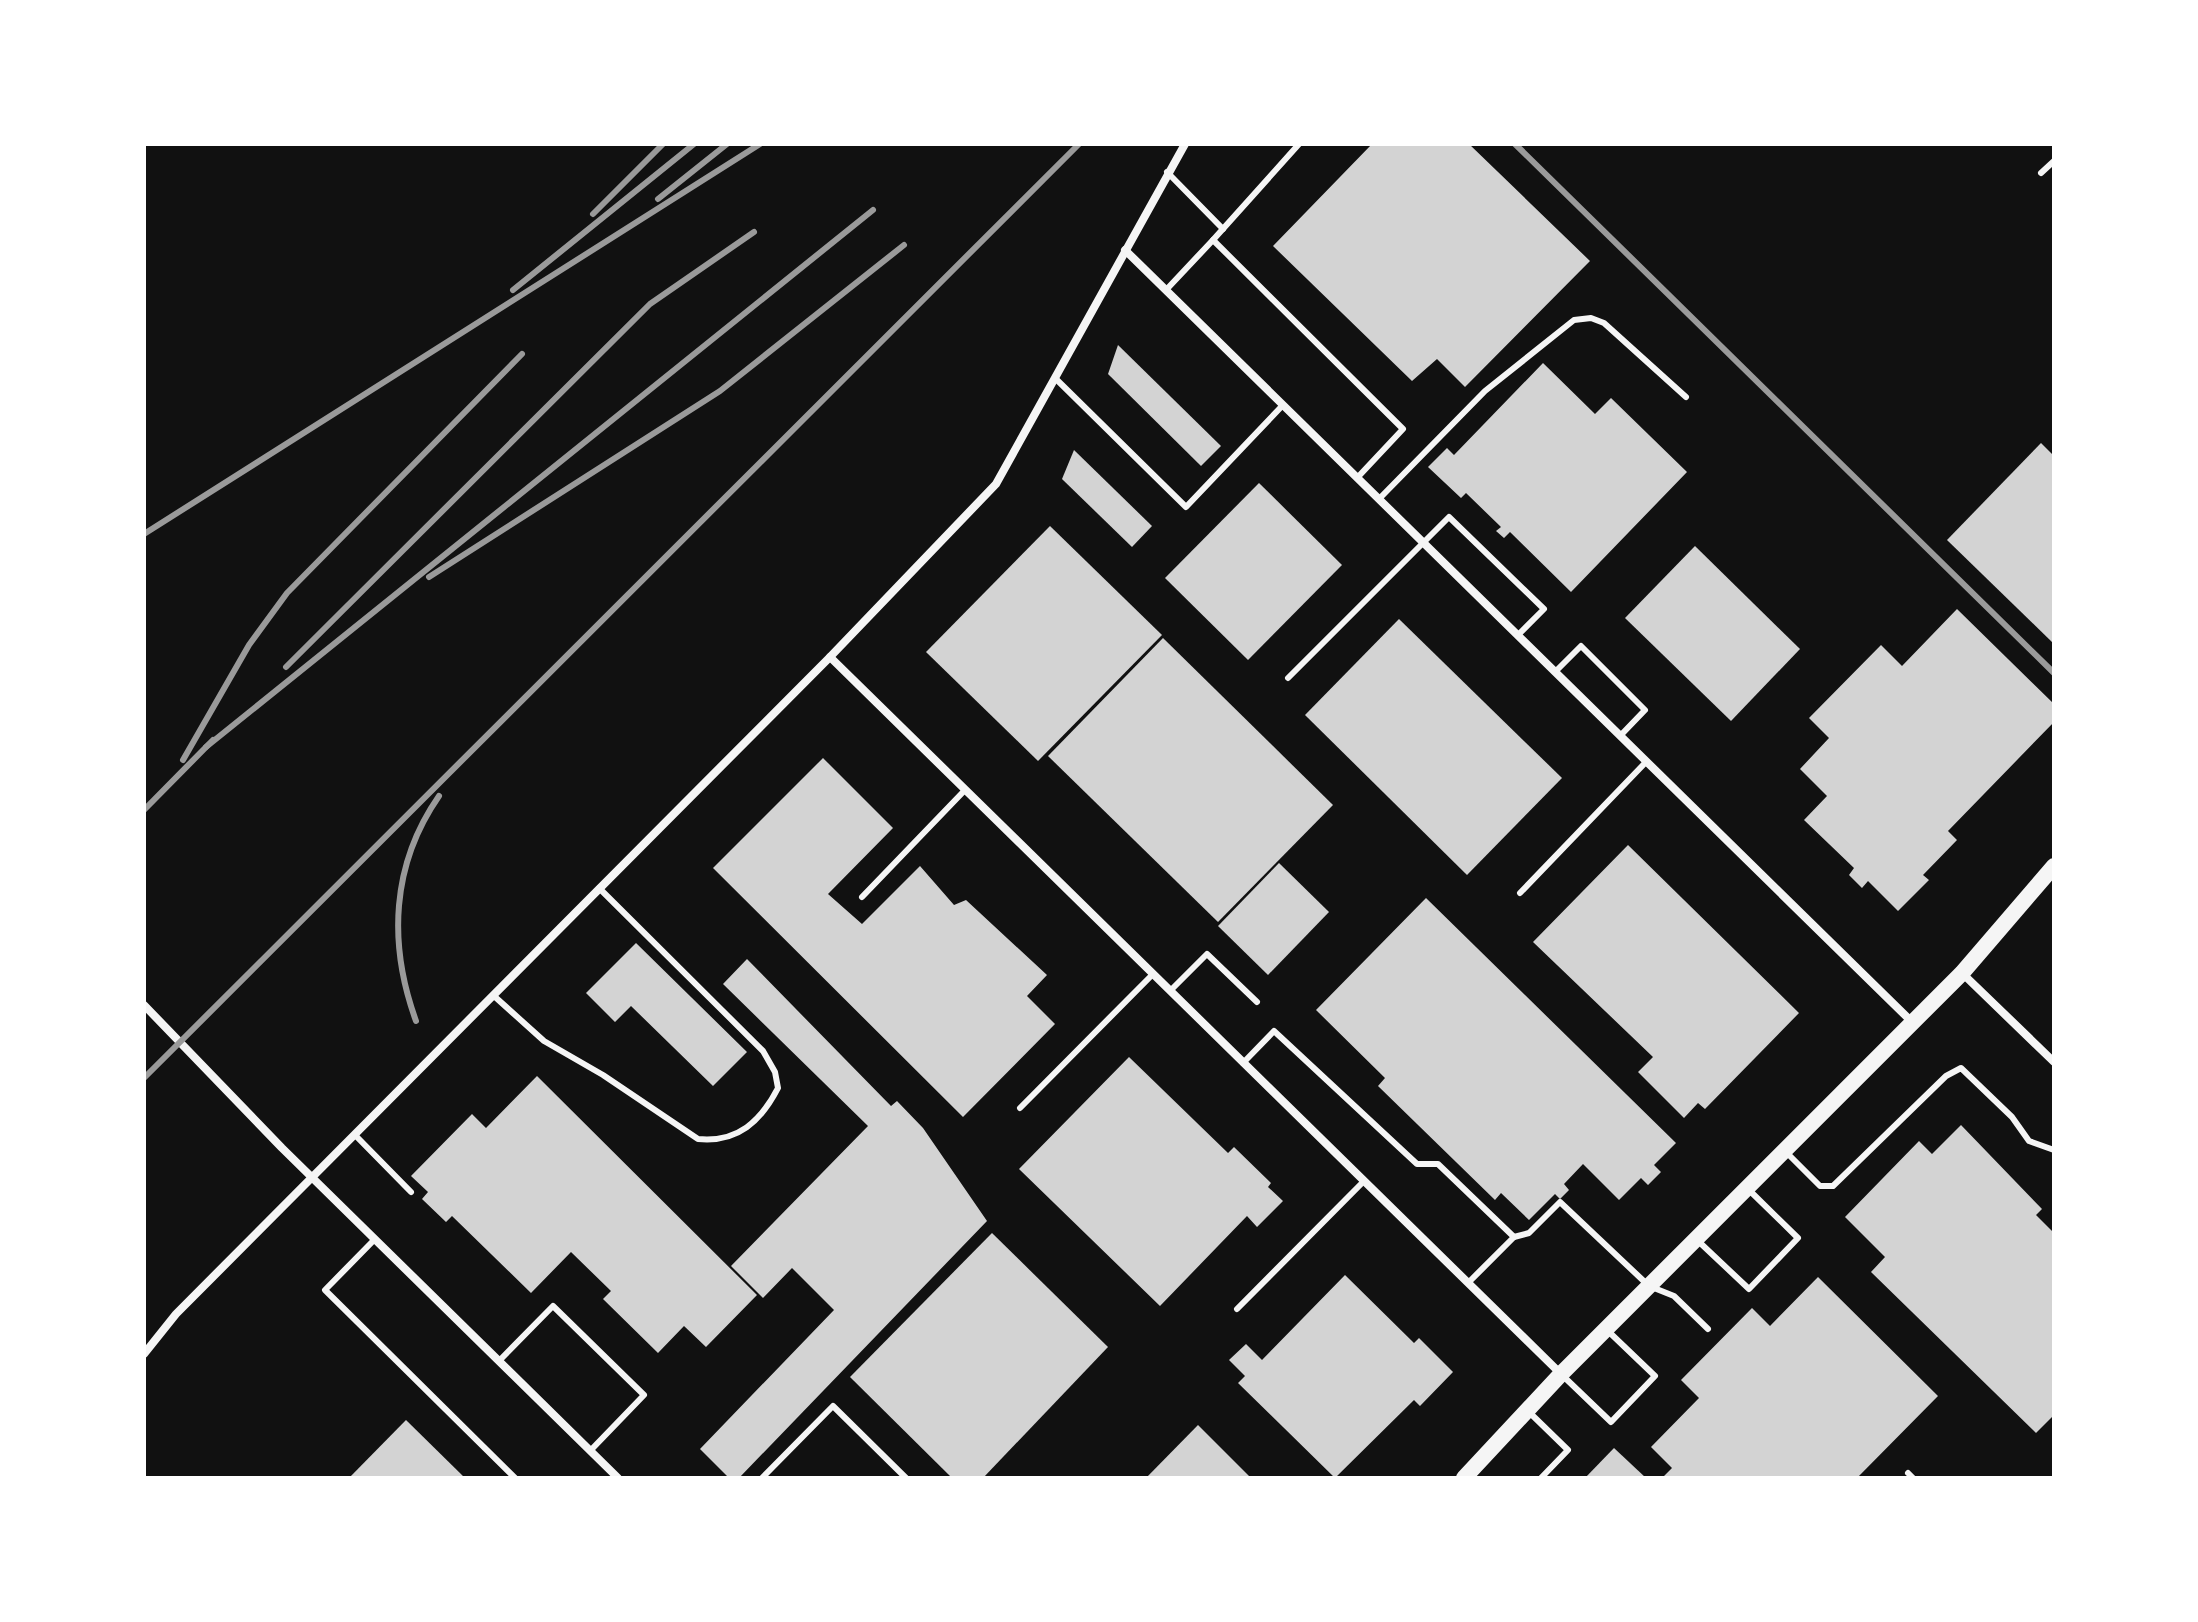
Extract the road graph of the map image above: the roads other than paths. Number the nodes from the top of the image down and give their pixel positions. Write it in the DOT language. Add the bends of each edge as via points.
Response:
graph roads {
  1 [pos="1185,144"];
  2 [pos="1299,144"];
  3 [pos="2054,161"];
  4 [pos="1166,172"];
  5 [pos="2041,173"];
  6 [pos="1223,229"];
  7 [pos="1213,240"];
  8 [pos="1125,250"];
  9 [pos="1166,290"];
  10 [pos="1056,379"];
  11 [pos="1686,397"];
  12 [pos="1283,405"];
  13 [pos="1357,478"];
  14 [pos="1379,499"];
  15 [pos="1424,543"];
  16 [pos="1518,635"];
  17 [pos="830,657"];
  18 [pos="1555,672"];
  19 [pos="1288,678"];
  20 [pos="1620,736"];
  21 [pos="1646,762"];
  22 [pos="965,790"];
  23 [pos="2054,866"];
  24 [pos="599,888"];
  25 [pos="1520,893"];
  26 [pos="862,897"];
  27 [pos="1962,973"];
  28 [pos="1153,974"];
  29 [pos="1170,991"];
  30 [pos="494,996"];
  31 [pos="1257,1002"];
  32 [pos="144,1005"];
  33 [pos="1911,1021"];
  34 [pos="2054,1062"];
  35 [pos="1243,1063"];
  36 [pos="1020,1108"];
  37 [pos="355,1135"];
  38 [pos="1785,1150"];
  39 [pos="2054,1151"];
  40 [pos="312,1178"];
  41 [pos="1364,1181"];
  42 [pos="1746,1188"];
  43 [pos="411,1192"];
  44 [pos="1514,1237"];
  45 [pos="375,1239"];
  46 [pos="1696,1239"];
  47 [pos="1468,1283"];
  48 [pos="1649,1286"];
  49 [pos="1237,1309"];
  50 [pos="1606,1329"];
  51 [pos="1708,1329"];
  52 [pos="144,1354"];
  53 [pos="499,1361"];
  54 [pos="1561,1374"];
  55 [pos="1527,1411"];
  56 [pos="590,1451"];
  57 [pos="515,1478"];
  58 [pos="618,1478"];
  59 [pos="762,1478"];
  60 [pos="906,1478"];
  61 [pos="1464,1478"];
  62 [pos="1541,1478"];
  1 -- 4 [label="street"];
  2 -- 6 [label="lane"];
  3 -- 5 [label="lane"];
  4 -- 6 [label="lane"];
  4 -- 8 [label="street"];
  6 -- 7 [label="lane"];
  7 -- 9 [label="lane"];
  7 -- 13 [label="lane" via="1403,429"];
  8 -- 9 [label="street"];
  8 -- 10 [label="street"];
  9 -- 12 [label="street"];
  10 -- 12 [label="lane" via="1186,507"];
  10 -- 17 [label="street" via="996,484"];
  11 -- 14 [label="lane" via="1604,323 1574,320 1485,391"];
  12 -- 13 [label="street"];
  13 -- 14 [label="street"];
  14 -- 15 [label="street"];
  15 -- 16 [label="street"];
  15 -- 16 [label="lane" via="1449,517 1544,609"];
  15 -- 19 [label="lane"];
  16 -- 18 [label="street"];
  17 -- 22 [label="street"];
  17 -- 24 [label="street"];
  18 -- 20 [label="street"];
  18 -- 20 [label="lane" via="1581,646 1645,710"];
  20 -- 21 [label="street"];
  21 -- 25 [label="lane"];
  21 -- 33 [label="street"];
  22 -- 26 [label="lane"];
  22 -- 28 [label="street"];
  23 -- 27 [label="main road"];
  24 -- 30 [label="street"];
  24 -- 30 [label="lane" via="763,1051 778,1088 754,1123 736,1136 698,1139 544,1041"];
  27 -- 33 [label="main road"];
  27 -- 34 [label="street"];
  28 -- 29 [label="street"];
  28 -- 36 [label="lane"];
  29 -- 31 [label="lane" via="1207,954"];
  29 -- 35 [label="street"];
  30 -- 37 [label="street"];
  32 -- 40 [label="street"];
  33 -- 38 [label="main road"];
  35 -- 41 [label="street"];
  35 -- 44 [label="lane" via="1274,1031 1417,1164 1438,1164"];
  37 -- 40 [label="street"];
  37 -- 43 [label="lane"];
  38 -- 39 [label="lane" via="1820,1186 1833,1186 1946,1076 1961,1068 2029,1141"];
  38 -- 42 [label="main road"];
  40 -- 45 [label="street"];
  40 -- 52 [label="street" via="176,1314"];
  41 -- 47 [label="street"];
  41 -- 49 [label="lane"];
  42 -- 46 [label="main road"];
  42 -- 46 [label="lane" via="1798,1238 1749,1289"];
  44 -- 47 [label="lane"];
  44 -- 48 [label="lane" via="1529,1233 1560,1202"];
  45 -- 53 [label="street"];
  45 -- 57 [label="lane" via="325,1290"];
  46 -- 48 [label="main road"];
  47 -- 54 [label="street"];
  48 -- 50 [label="main road"];
  48 -- 51 [label="lane" via="1674,1296"];
  50 -- 54 [label="main road"];
  50 -- 54 [label="lane" via="1655,1376 1611,1422"];
  53 -- 56 [label="street"];
  53 -- 56 [label="lane" via="553,1306 644,1395"];
  54 -- 55 [label="main road"];
  55 -- 61 [label="main road"];
  55 -- 62 [label="lane" via="1568,1450"];
  56 -- 58 [label="street"];
  59 -- 60 [label="lane" via="833,1406"];
}
